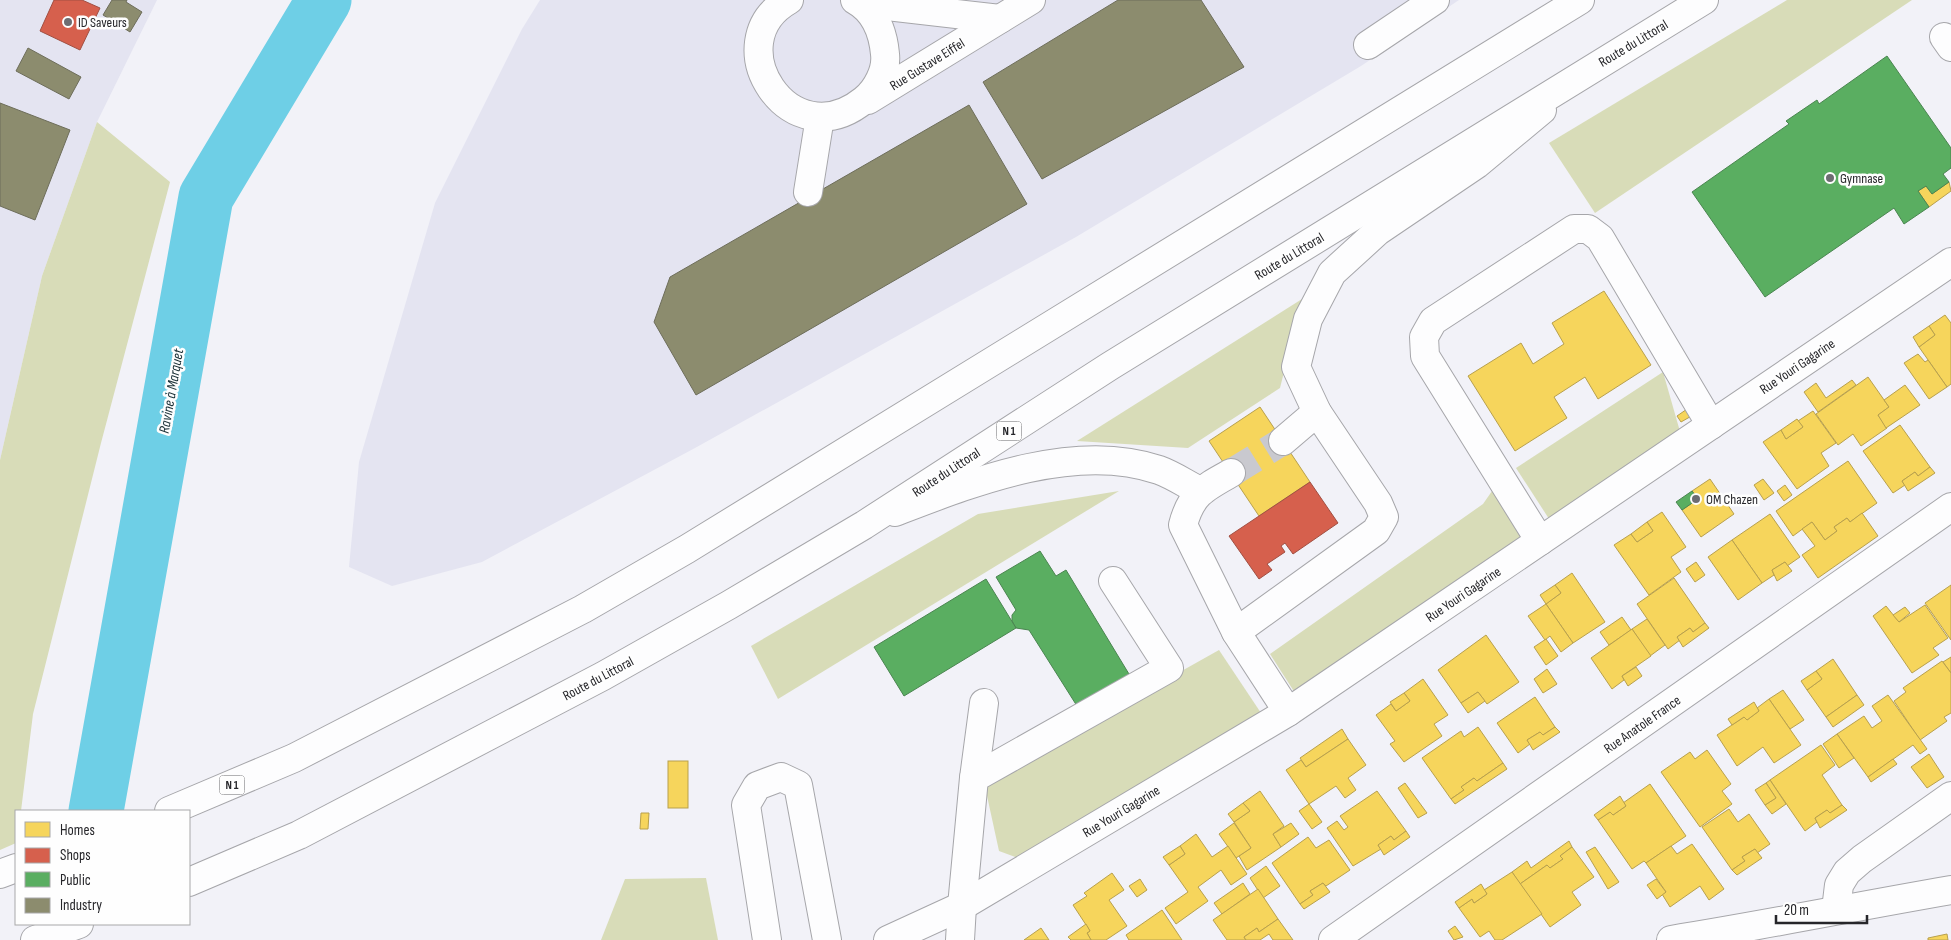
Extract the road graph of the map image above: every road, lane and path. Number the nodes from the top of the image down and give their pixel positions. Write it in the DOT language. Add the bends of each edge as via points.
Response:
graph roads {
  1 [pos="789,0"];
  2 [pos="1031,0"];
  3 [pos="1434,0"];
  4 [pos="1580,0"];
  5 [pos="1704,0"];
  6 [pos="858,2"];
  7 [pos="1000,18"];
  8 [pos="1368,45"];
  9 [pos="1592,68"];
  10 [pos="854,109"];
  11 [pos="820,117"];
  12 [pos="808,192"];
  13 [pos="1951,262"];
  14 [pos="1317,412"];
  15 [pos="1711,425"];
  16 [pos="1283,442"];
  17 [pos="1230,473"];
  18 [pos="1200,491"];
  19 [pos="1951,507"];
  20 [pos="864,525"];
  21 [pos="1540,541"];
  22 [pos="1113,581"];
  23 [pos="1236,632"];
  24 [pos="984,704"];
  25 [pos="1288,712"];
  26 [pos="974,778"];
  27 [pos="1951,796"];
  28 [pos="171,810"];
  29 [pos="15,868"];
  30 [pos="0,874"];
  31 [pos="190,882"];
  32 [pos="1951,890"];
  33 [pos="962,906"];
  34 [pos="1836,910"];
  35 [pos="76,925"];
  36 [pos="1345,935"];
  37 [pos="35,940"];
  38 [pos="768,940"];
  39 [pos="827,940"];
  40 [pos="888,940"];
  41 [pos="960,940"];
  42 [pos="1671,940"];
  1 -- 11 [label="main road, Rue Gustave Eiffel" via="780,5 767,22 760,42 759,64 767,84 781,101 800,112"];
  2 -- 7 [label="main road, Rue Gustave Eiffel"];
  3 -- 8 [label="main road"];
  4 -- 28 [label="main road, N 1" via="688,549 583,609 294,758"];
  5 -- 9 [label="main road, Route du Littoral / N 1"];
  6 -- 7 [label="main road, Rue Gustave Eiffel"];
  6 -- 10 [label="main road, Rue Gustave Eiffel" via="875,18 884,37 886,58 881,78 870,96"];
  7 -- 10 [label="main road, Rue Gustave Eiffel"];
  9 -- 14 [label="main road" via="1477,164 1378,231 1332,273 1308,319 1296,367"];
  9 -- 20 [label="main road, Route du Littoral / N 1" via="1110,366"];
  10 -- 11 [label="main road, Rue Gustave Eiffel"];
  11 -- 12 [label="main road"];
  13 -- 15 [label="main road, Rue Youri Gagarine"];
  14 -- 16 [label="main road"];
  14 -- 23 [label="main road" via="1378,503 1384,518 1376,531"];
  15 -- 21 [label="main road, Rue Youri Gagarine"];
  15 -- 21 [label="main road" via="1600,238 1588,230 1574,229 1433,321 1424,337 1425,356"];
  17 -- 18 [label="main road"];
  18 -- 20 [label="main road" via="1159,470 1120,462 1069,462 1021,468"];
  18 -- 23 [label="main road" via="1188,508 1183,525"];
  19 -- 36 [label="main road, Rue Anatole France"];
  20 -- 31 [label="main road, Route du Littoral / N 1" via="604,676 299,835"];
  21 -- 25 [label="main road, Rue Youri Gagarine"];
  22 -- 26 [label="main road" via="1169,668"];
  23 -- 25 [label="main road"];
  24 -- 26 [label="main road"];
  25 -- 33 [label="main road, Rue Youri Gagarine"];
  26 -- 33 [label="main road"];
  27 -- 34 [label="main road" via="1847,872 1839,885"];
  29 -- 30 [label="main road"];
  32 -- 34 [label="main road"];
  33 -- 40 [label="main road, Rue Youri Gagarine"];
  33 -- 41 [label="main road"];
  34 -- 42 [label="main road"];
  35 -- 37 [label="main road"];
  38 -- 39 [label="main road" via="746,805 756,786 781,777 798,785"];
}
